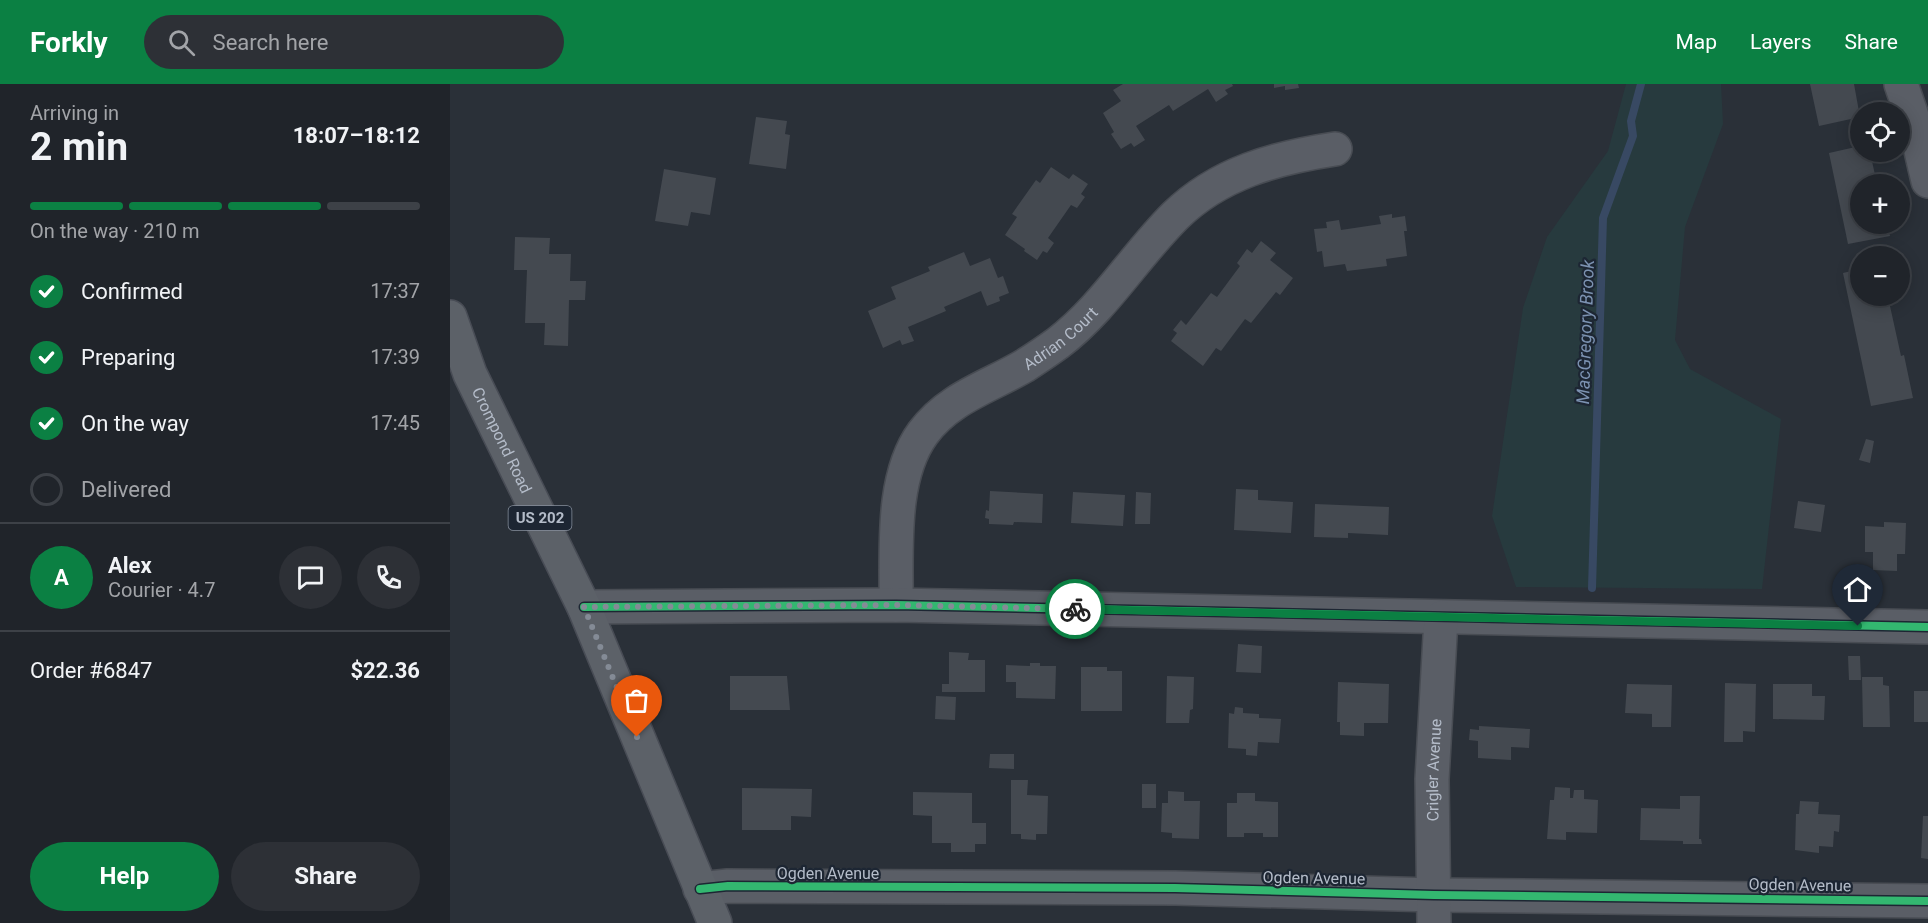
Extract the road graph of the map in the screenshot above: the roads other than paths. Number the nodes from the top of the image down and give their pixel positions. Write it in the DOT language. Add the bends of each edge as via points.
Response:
graph roads {
  1 [pos="1901,84"];
  2 [pos="1335,149"];
  3 [pos="1928,181"];
  4 [pos="450,316"];
  5 [pos="896,605"];
  6 [pos="584,607"];
  7 [pos="1441,618"];
  8 [pos="1928,627"];
  9 [pos="700,889"];
  10 [pos="1928,901"];
  11 [pos="1434,909"];
  12 [pos="716,923"];
  1 -- 3 [label="street"];
  2 -- 5 [label="street, Adrian Court" via="1267,162 1203,192 1175,216 1120,281 1059,342 942,412 922,434 900,492"];
  4 -- 6 [label="main road, Crompond Road / US 202" via="470,374"];
  5 -- 6 [label="street"];
  5 -- 7 [label="street"];
  6 -- 9 [label="main road, Crompond Road / US 202"];
  7 -- 8 [label="street"];
  7 -- 11 [label="street, Crigler Avenue" via="1432,778"];
  9 -- 11 [label="street, Ogden Avenue" via="1164,888"];
  9 -- 12 [label="main road, Crompond Road / US 202"];
  10 -- 11 [label="street, Ogden Avenue"];
}
